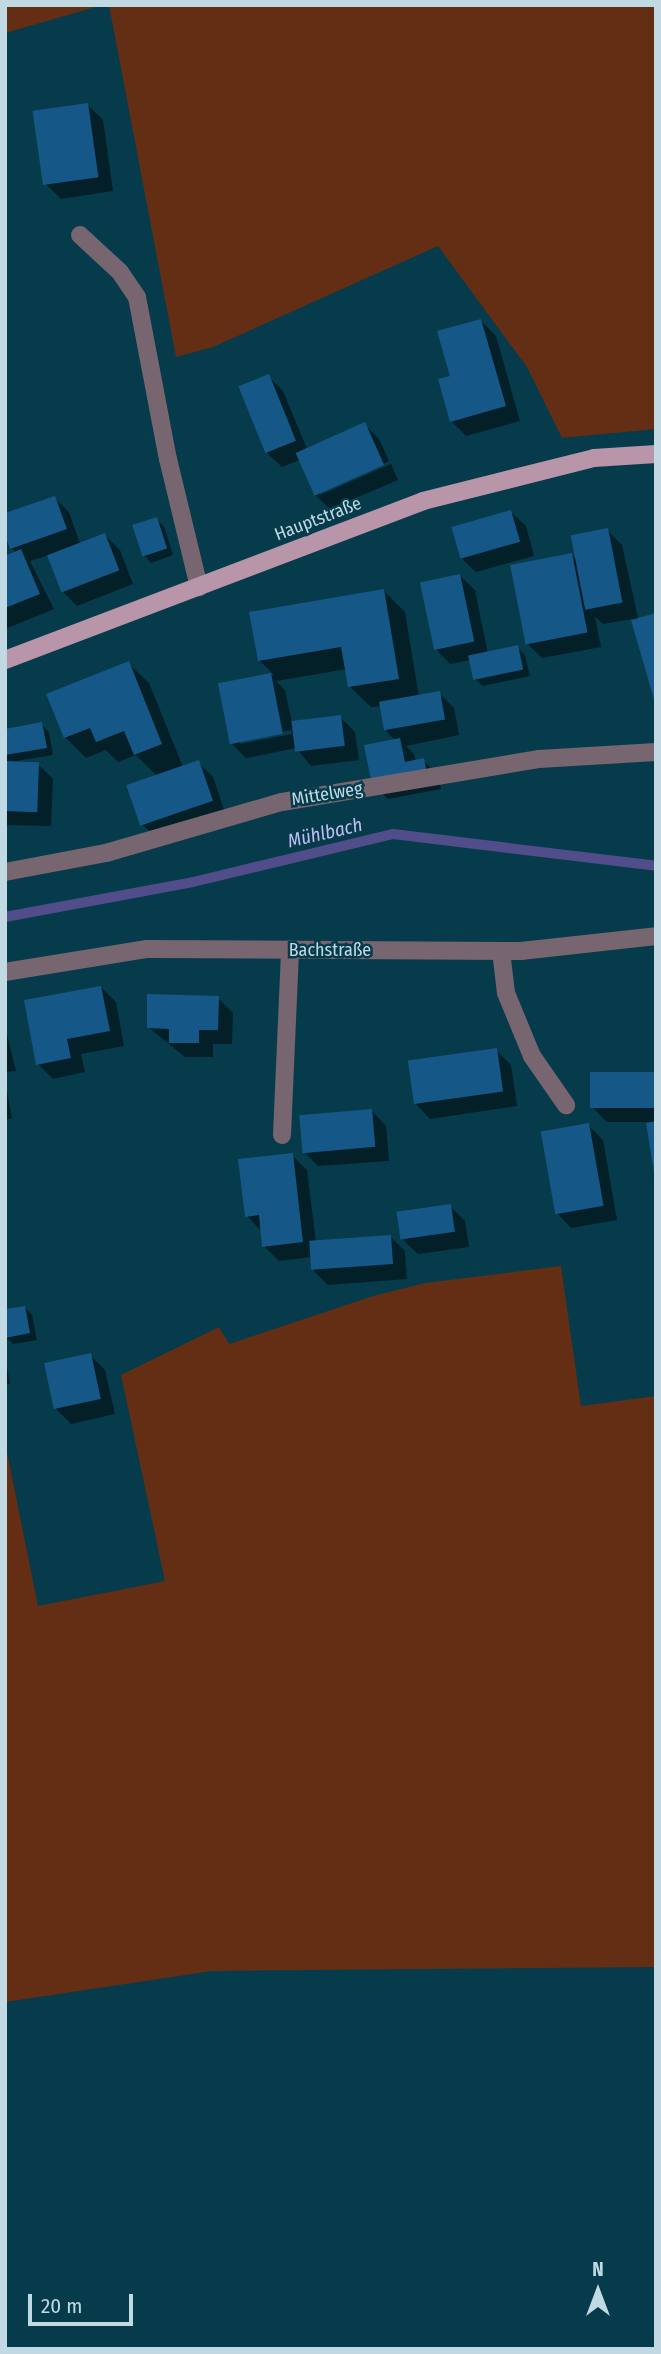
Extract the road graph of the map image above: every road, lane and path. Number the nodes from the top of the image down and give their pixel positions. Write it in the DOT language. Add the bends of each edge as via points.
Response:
graph roads {
  1 [pos="80,235"];
  2 [pos="656,454"];
  3 [pos="199,587"];
  4 [pos="5,660"];
  5 [pos="656,751"];
  6 [pos="5,872"];
  7 [pos="656,936"];
  8 [pos="290,949"];
  9 [pos="501,951"];
  10 [pos="5,972"];
  11 [pos="566,1105"];
  12 [pos="282,1135"];
  1 -- 3 [label="street" via="120,272 137,297 168,459"];
  2 -- 3 [label="main road, Hauptstraße" via="594,458 422,501"];
  3 -- 4 [label="main road, Hauptstraße"];
  5 -- 6 [label="street, Mittelweg" via="539,759 282,802 106,853"];
  7 -- 9 [label="street, Bachstraße"];
  8 -- 9 [label="street, Bachstraße"];
  8 -- 10 [label="street, Bachstraße" via="147,949"];
  8 -- 12 [label="street"];
  9 -- 11 [label="street" via="506,993 532,1056"];
}
